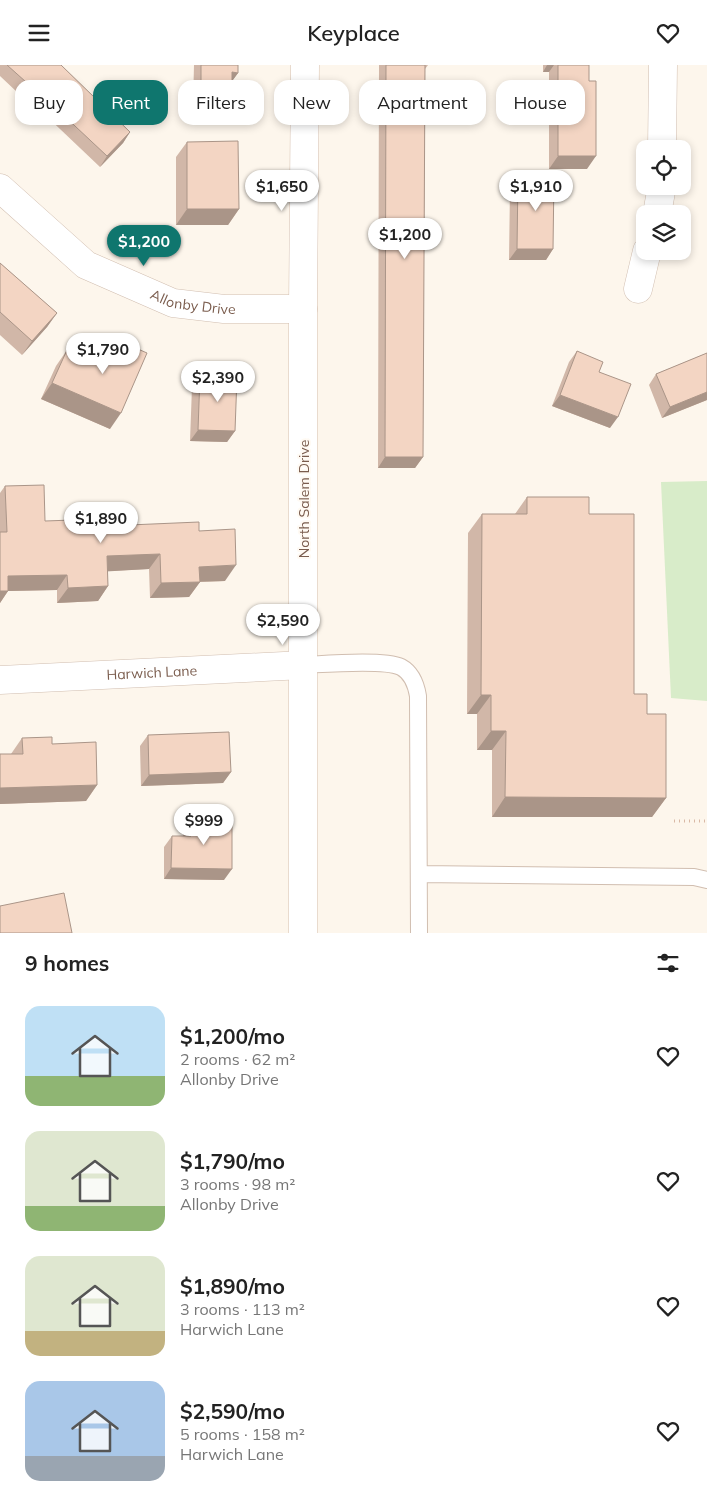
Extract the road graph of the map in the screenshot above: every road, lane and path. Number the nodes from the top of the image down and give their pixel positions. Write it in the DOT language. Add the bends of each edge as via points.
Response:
graph roads {
  1 [pos="305,65"];
  2 [pos="663,65"];
  3 [pos="662,140"];
  4 [pos="0,188"];
  5 [pos="645,260"];
  6 [pos="638,289"];
  7 [pos="303,309"];
  8 [pos="304,665"];
  9 [pos="0,680"];
  10 [pos="674,821"];
  11 [pos="707,821"];
  12 [pos="419,874"];
  13 [pos="707,880"];
  14 [pos="303,933"];
  15 [pos="419,933"];
  1 -- 7 [label="street, North Salem Drive"];
  2 -- 3 [label="street"];
  4 -- 7 [label="street, Allonby Drive" via="86,265 173,303 224,309"];
  5 -- 6 [label="street"];
  7 -- 8 [label="street, North Salem Drive"];
  8 -- 9 [label="street, Harwich Lane"];
  8 -- 12 [label="lane" via="386,664 405,670 416,685"];
  8 -- 14 [label="street, North Salem Drive"];
  10 -- 11 [label="path"];
  12 -- 13 [label="lane" via="694,877"];
  12 -- 15 [label="lane"];
}
